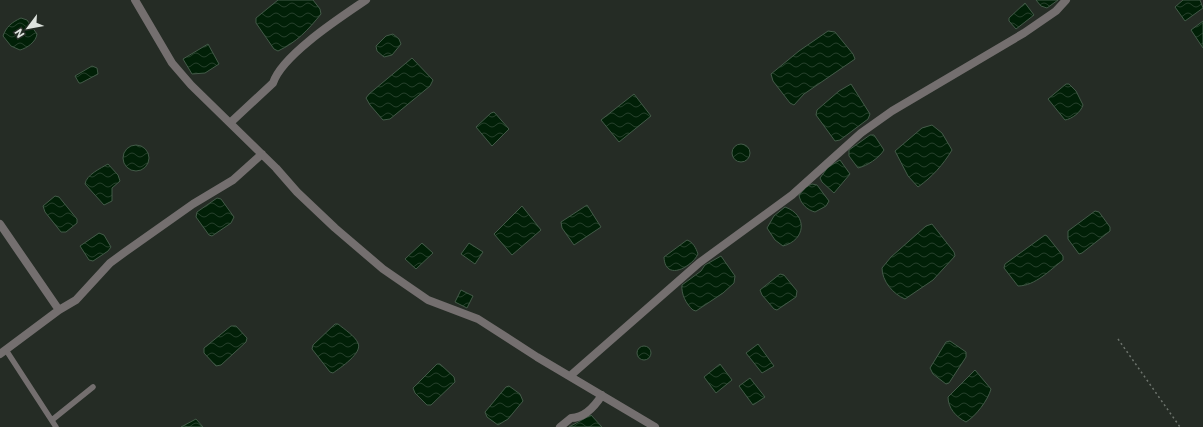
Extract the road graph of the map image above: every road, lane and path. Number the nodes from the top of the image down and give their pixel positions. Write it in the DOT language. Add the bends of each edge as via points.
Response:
graph roads {
  1 [pos="135,0"];
  2 [pos="366,0"];
  3 [pos="1066,0"];
  4 [pos="230,123"];
  5 [pos="262,154"];
  6 [pos="0,224"];
  7 [pos="59,310"];
  8 [pos="1118,339"];
  9 [pos="3,352"];
  10 [pos="570,376"];
  11 [pos="93,387"];
  12 [pos="602,395"];
  13 [pos="52,420"];
  14 [pos="651,426"];
  15 [pos="56,427"];
  16 [pos="560,427"];
  17 [pos="1180,427"];
  1 -- 4 [label="street" via="172,63"];
  2 -- 4 [label="street" via="337,20 285,63 272,84"];
  3 -- 10 [label="street" via="1056,11 1024,33 892,111 861,133 792,195 699,263"];
  4 -- 5 [label="street"];
  5 -- 7 [label="street" via="233,180 193,204 110,263 76,300"];
  5 -- 10 [label="street" via="303,197 383,269 428,300 478,319"];
  6 -- 7 [label="street"];
  7 -- 9 [label="street"];
  8 -- 17 [label="path"];
  9 -- 13 [label="lane"];
  10 -- 12 [label="street"];
  11 -- 13 [label="lane"];
  12 -- 14 [label="street"];
  12 -- 16 [label="street" via="584,415 571,418"];
  13 -- 15 [label="lane"];
}
